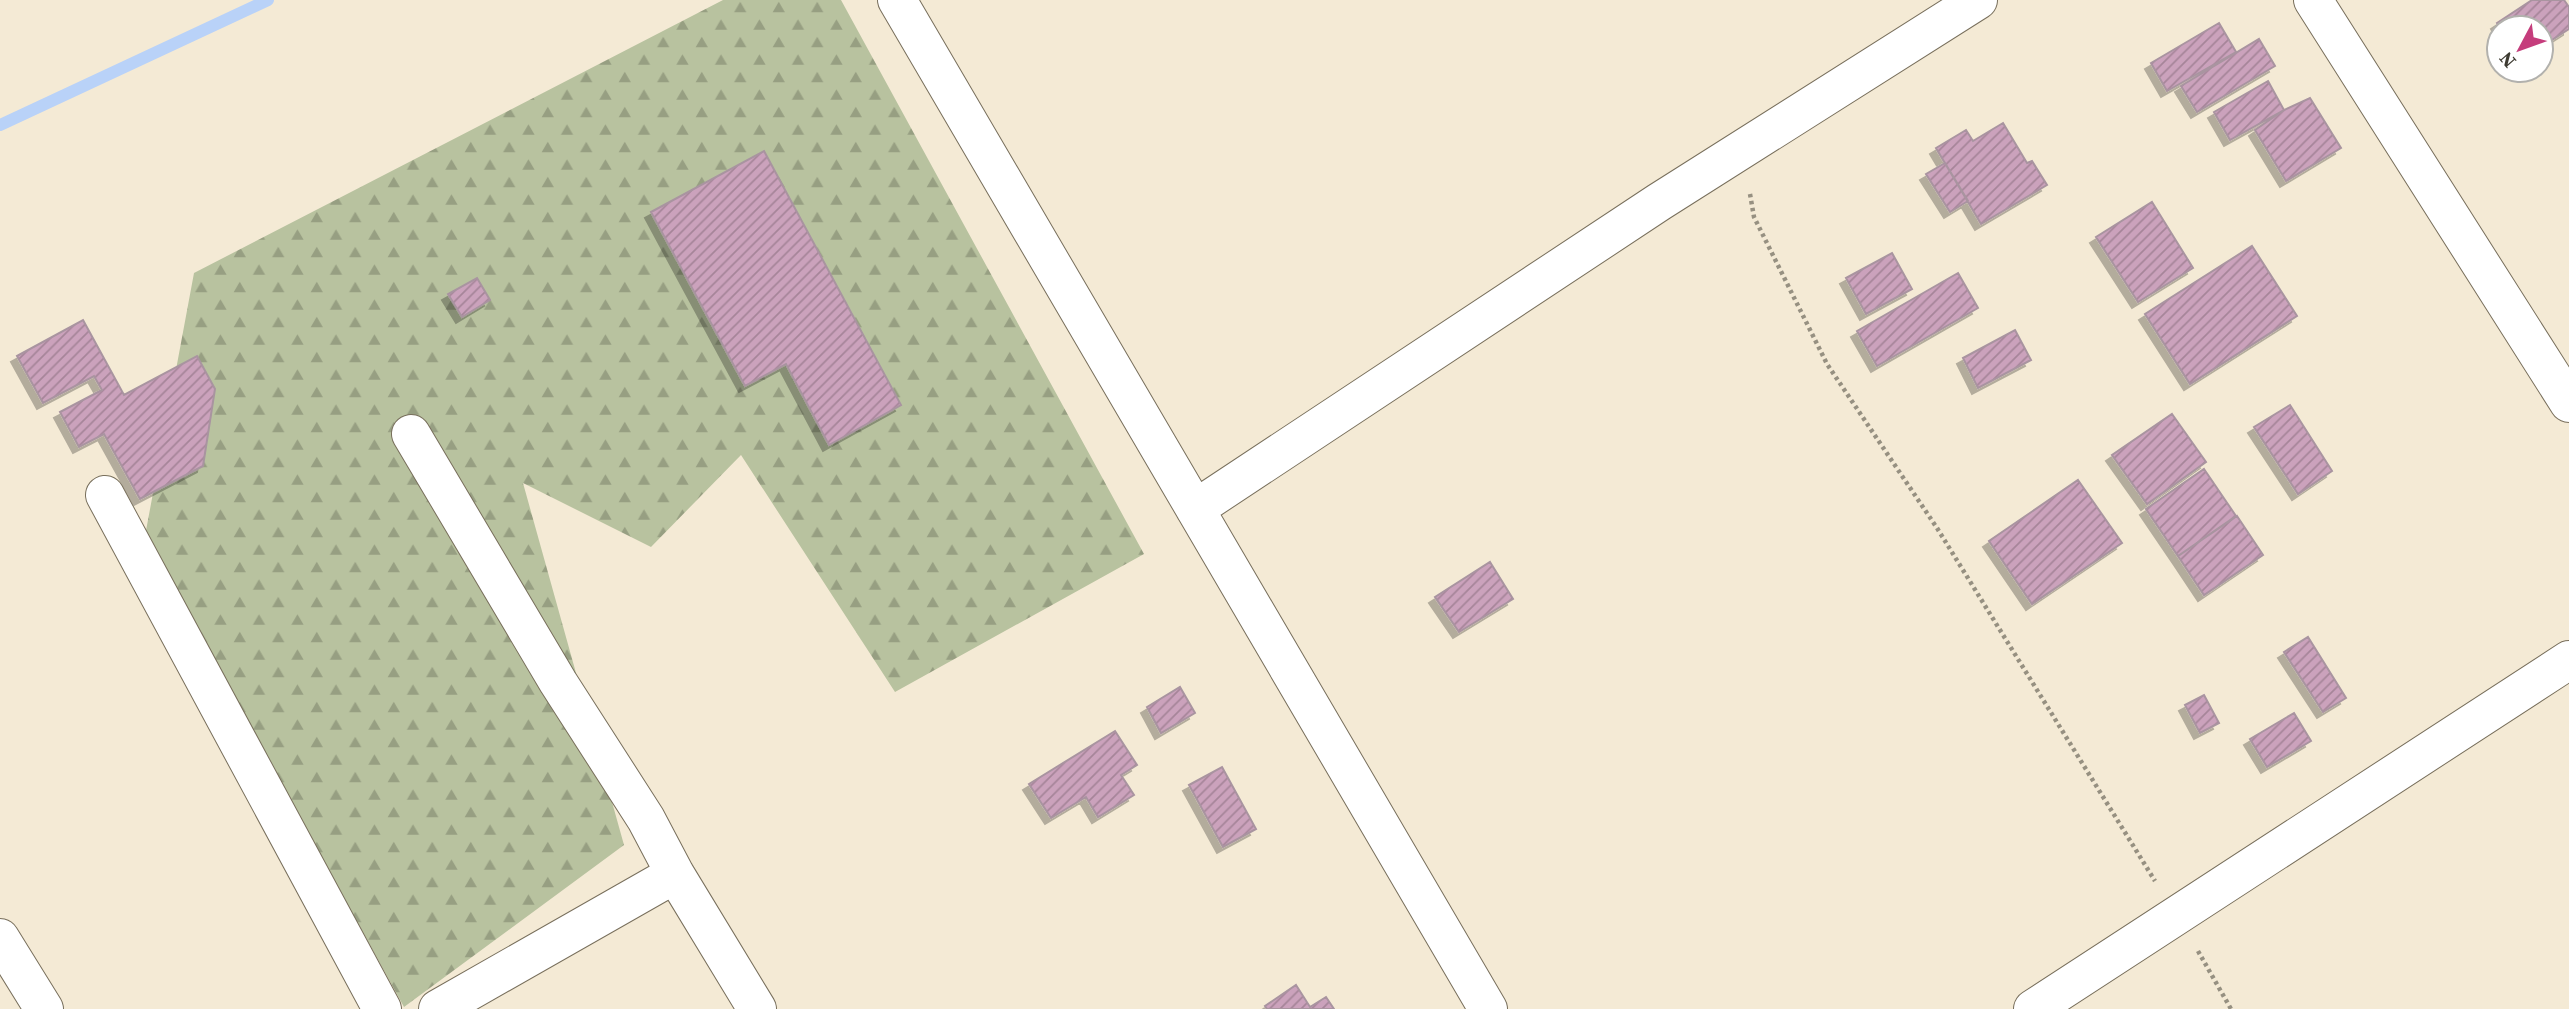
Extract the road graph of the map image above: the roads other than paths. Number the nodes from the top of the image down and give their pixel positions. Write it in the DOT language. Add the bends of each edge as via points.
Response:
graph roads {
  1 [pos="897,0"];
  2 [pos="1978,0"];
  3 [pos="2313,0"];
  4 [pos="2569,403"];
  5 [pos="411,434"];
  6 [pos="105,495"];
  7 [pos="1195,509"];
  8 [pos="2569,660"];
  9 [pos="675,874"];
  10 [pos="0,938"];
  11 [pos="44,1009"];
  12 [pos="383,1009"];
  13 [pos="438,1009"];
  14 [pos="757,1009"];
  15 [pos="1488,1009"];
  16 [pos="2033,1009"];
  1 -- 7 [label="street"];
  2 -- 7 [label="street" via="1741,148"];
  3 -- 4 [label="street"];
  5 -- 9 [label="street"];
  6 -- 12 [label="street"];
  7 -- 15 [label="street"];
  8 -- 16 [label="street"];
  9 -- 13 [label="street"];
  9 -- 14 [label="street"];
  10 -- 11 [label="street"];
}
